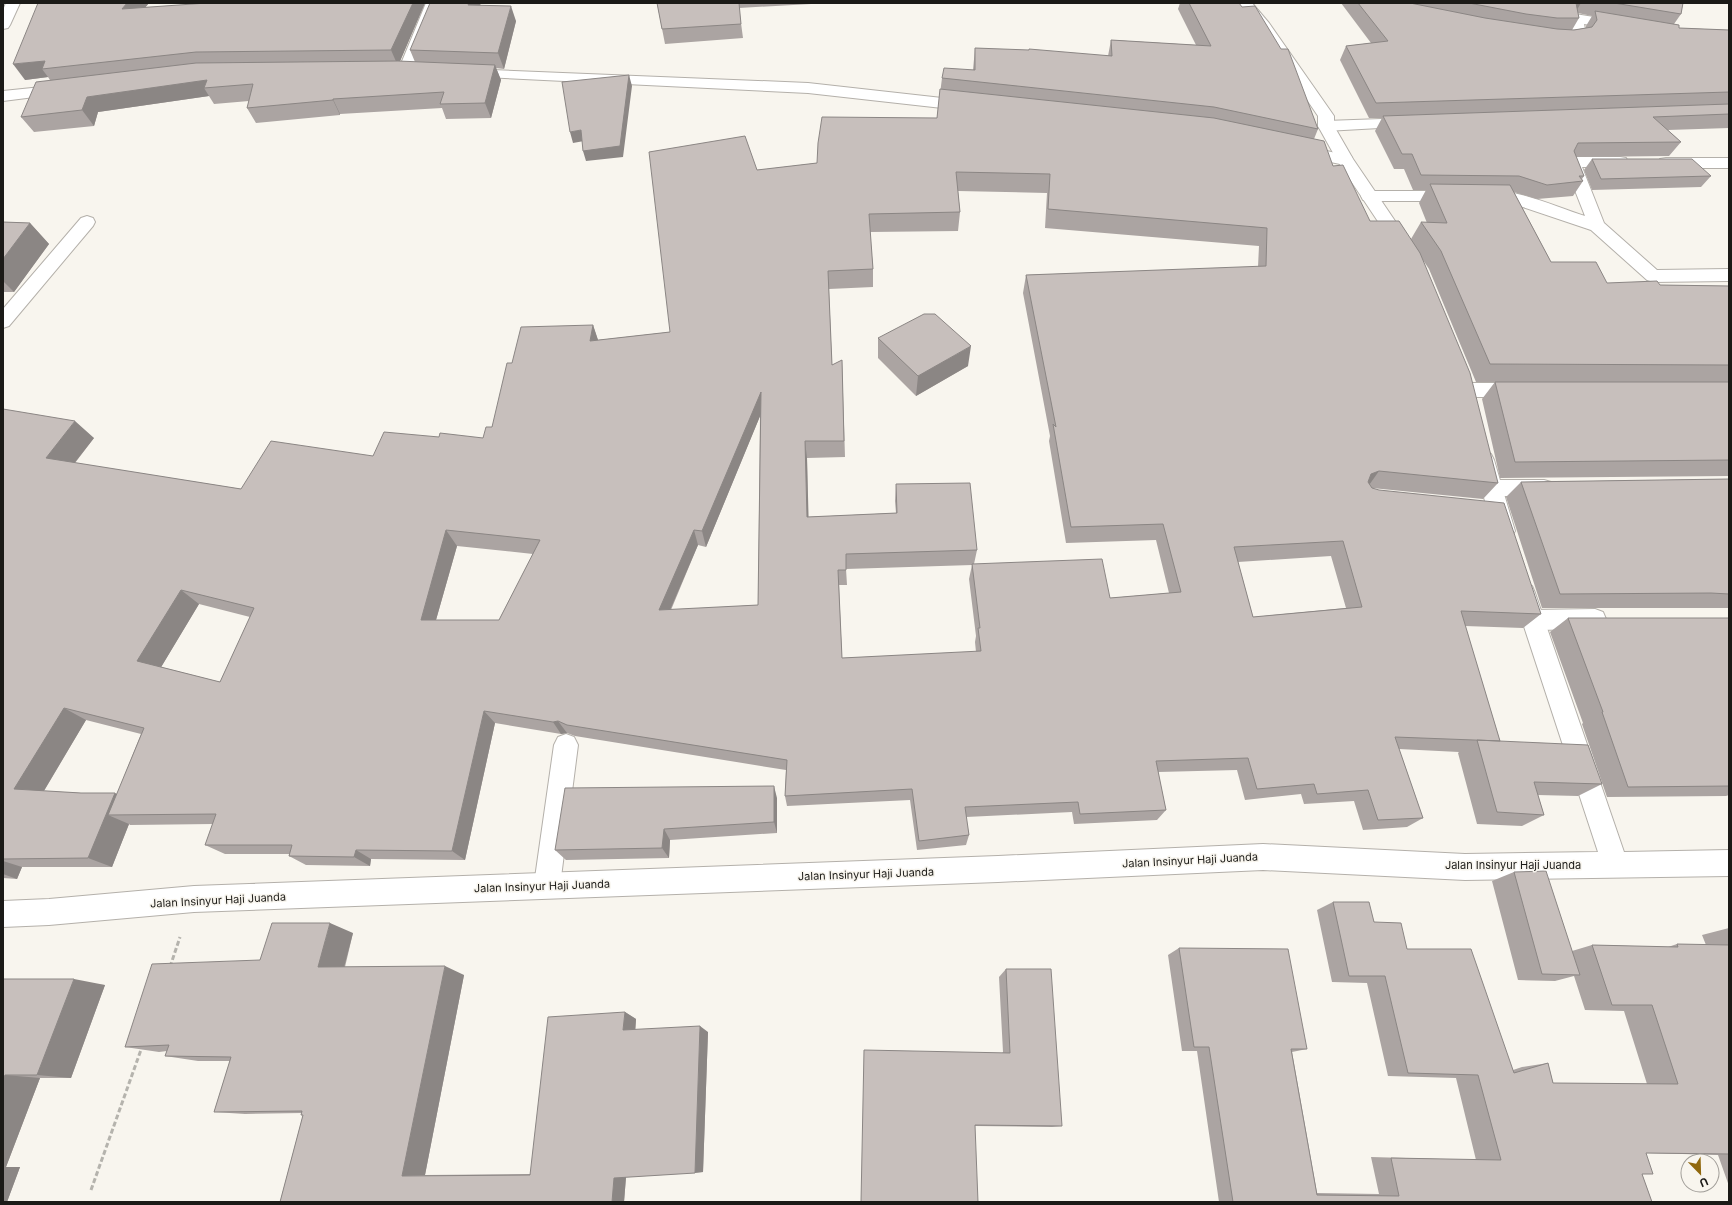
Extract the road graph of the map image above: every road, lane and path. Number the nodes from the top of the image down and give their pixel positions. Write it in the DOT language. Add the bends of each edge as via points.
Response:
graph roads {
  1 [pos="13,3"];
  2 [pos="432,3"];
  3 [pos="1244,3"];
  4 [pos="3,25"];
  5 [pos="1636,28"];
  6 [pos="1541,37"];
  7 [pos="389,71"];
  8 [pos="405,71"];
  9 [pos="423,71"];
  10 [pos="453,73"];
  11 [pos="73,88"];
  12 [pos="3,96"];
  13 [pos="982,107"];
  14 [pos="1427,123"];
  15 [pos="1326,126"];
  16 [pos="1284,147"];
  17 [pos="1345,160"];
  18 [pos="1633,162"];
  19 [pos="1649,162"];
  20 [pos="1729,163"];
  21 [pos="1368,196"];
  22 [pos="86,222"];
  23 [pos="1597,226"];
  24 [pos="1411,258"];
  25 [pos="1729,275"];
  26 [pos="3,321"];
  27 [pos="1467,390"];
  28 [pos="1539,390"];
  29 [pos="1480,443"];
  30 [pos="1491,488"];
  31 [pos="1559,488"];
  32 [pos="1476,508"];
  33 [pos="1498,510"];
  34 [pos="1508,545"];
  35 [pos="1518,575"];
  36 [pos="1611,619"];
  37 [pos="1533,620"];
  38 [pos="566,745"];
  39 [pos="1729,863"];
  40 [pos="1615,864"];
  41 [pos="547,885"];
  42 [pos="194,899"];
  43 [pos="3,914"];
  44 [pos="167,974"];
  45 [pos="144,1041"];
  46 [pos="91,1190"];
  1 -- 4 [label="street"];
  2 -- 8 [label="street"];
  3 -- 15 [label="street" via="1264,26 1326,116"];
  5 -- 6 [label="street" via="1572,12 1579,34 1577,37"];
  7 -- 8 [label="street"];
  8 -- 9 [label="street"];
  10 -- 13 [label="street" via="808,88"];
  11 -- 12 [label="street"];
  14 -- 15 [label="street"];
  15 -- 17 [label="street"];
  16 -- 17 [label="street"];
  17 -- 21 [label="street"];
  18 -- 23 [label="street" via="1574,163"];
  19 -- 20 [label="street"];
  21 -- 23 [label="street" via="1509,197"];
  21 -- 24 [label="street"];
  22 -- 26 [label="street"];
  23 -- 25 [label="street" via="1653,276"];
  27 -- 28 [label="street"];
  29 -- 30 [label="street"];
  30 -- 31 [label="street"];
  30 -- 33 [label="street"];
  32 -- 33 [label="street"];
  33 -- 34 [label="street"];
  35 -- 37 [label="street"];
  36 -- 37 [label="street"];
  37 -- 40 [label="street"];
  38 -- 41 [label="street"];
  39 -- 40 [label="street, Jalan Insinyur Haji Juanda"];
  40 -- 41 [label="street, Jalan Insinyur Haji Juanda" via="1465,867 1263,857"];
  41 -- 42 [label="street, Jalan Insinyur Haji Juanda"];
  42 -- 43 [label="street, Jalan Insinyur Haji Juanda"];
  42 -- 44 [label="path"];
  45 -- 46 [label="path"];
}
